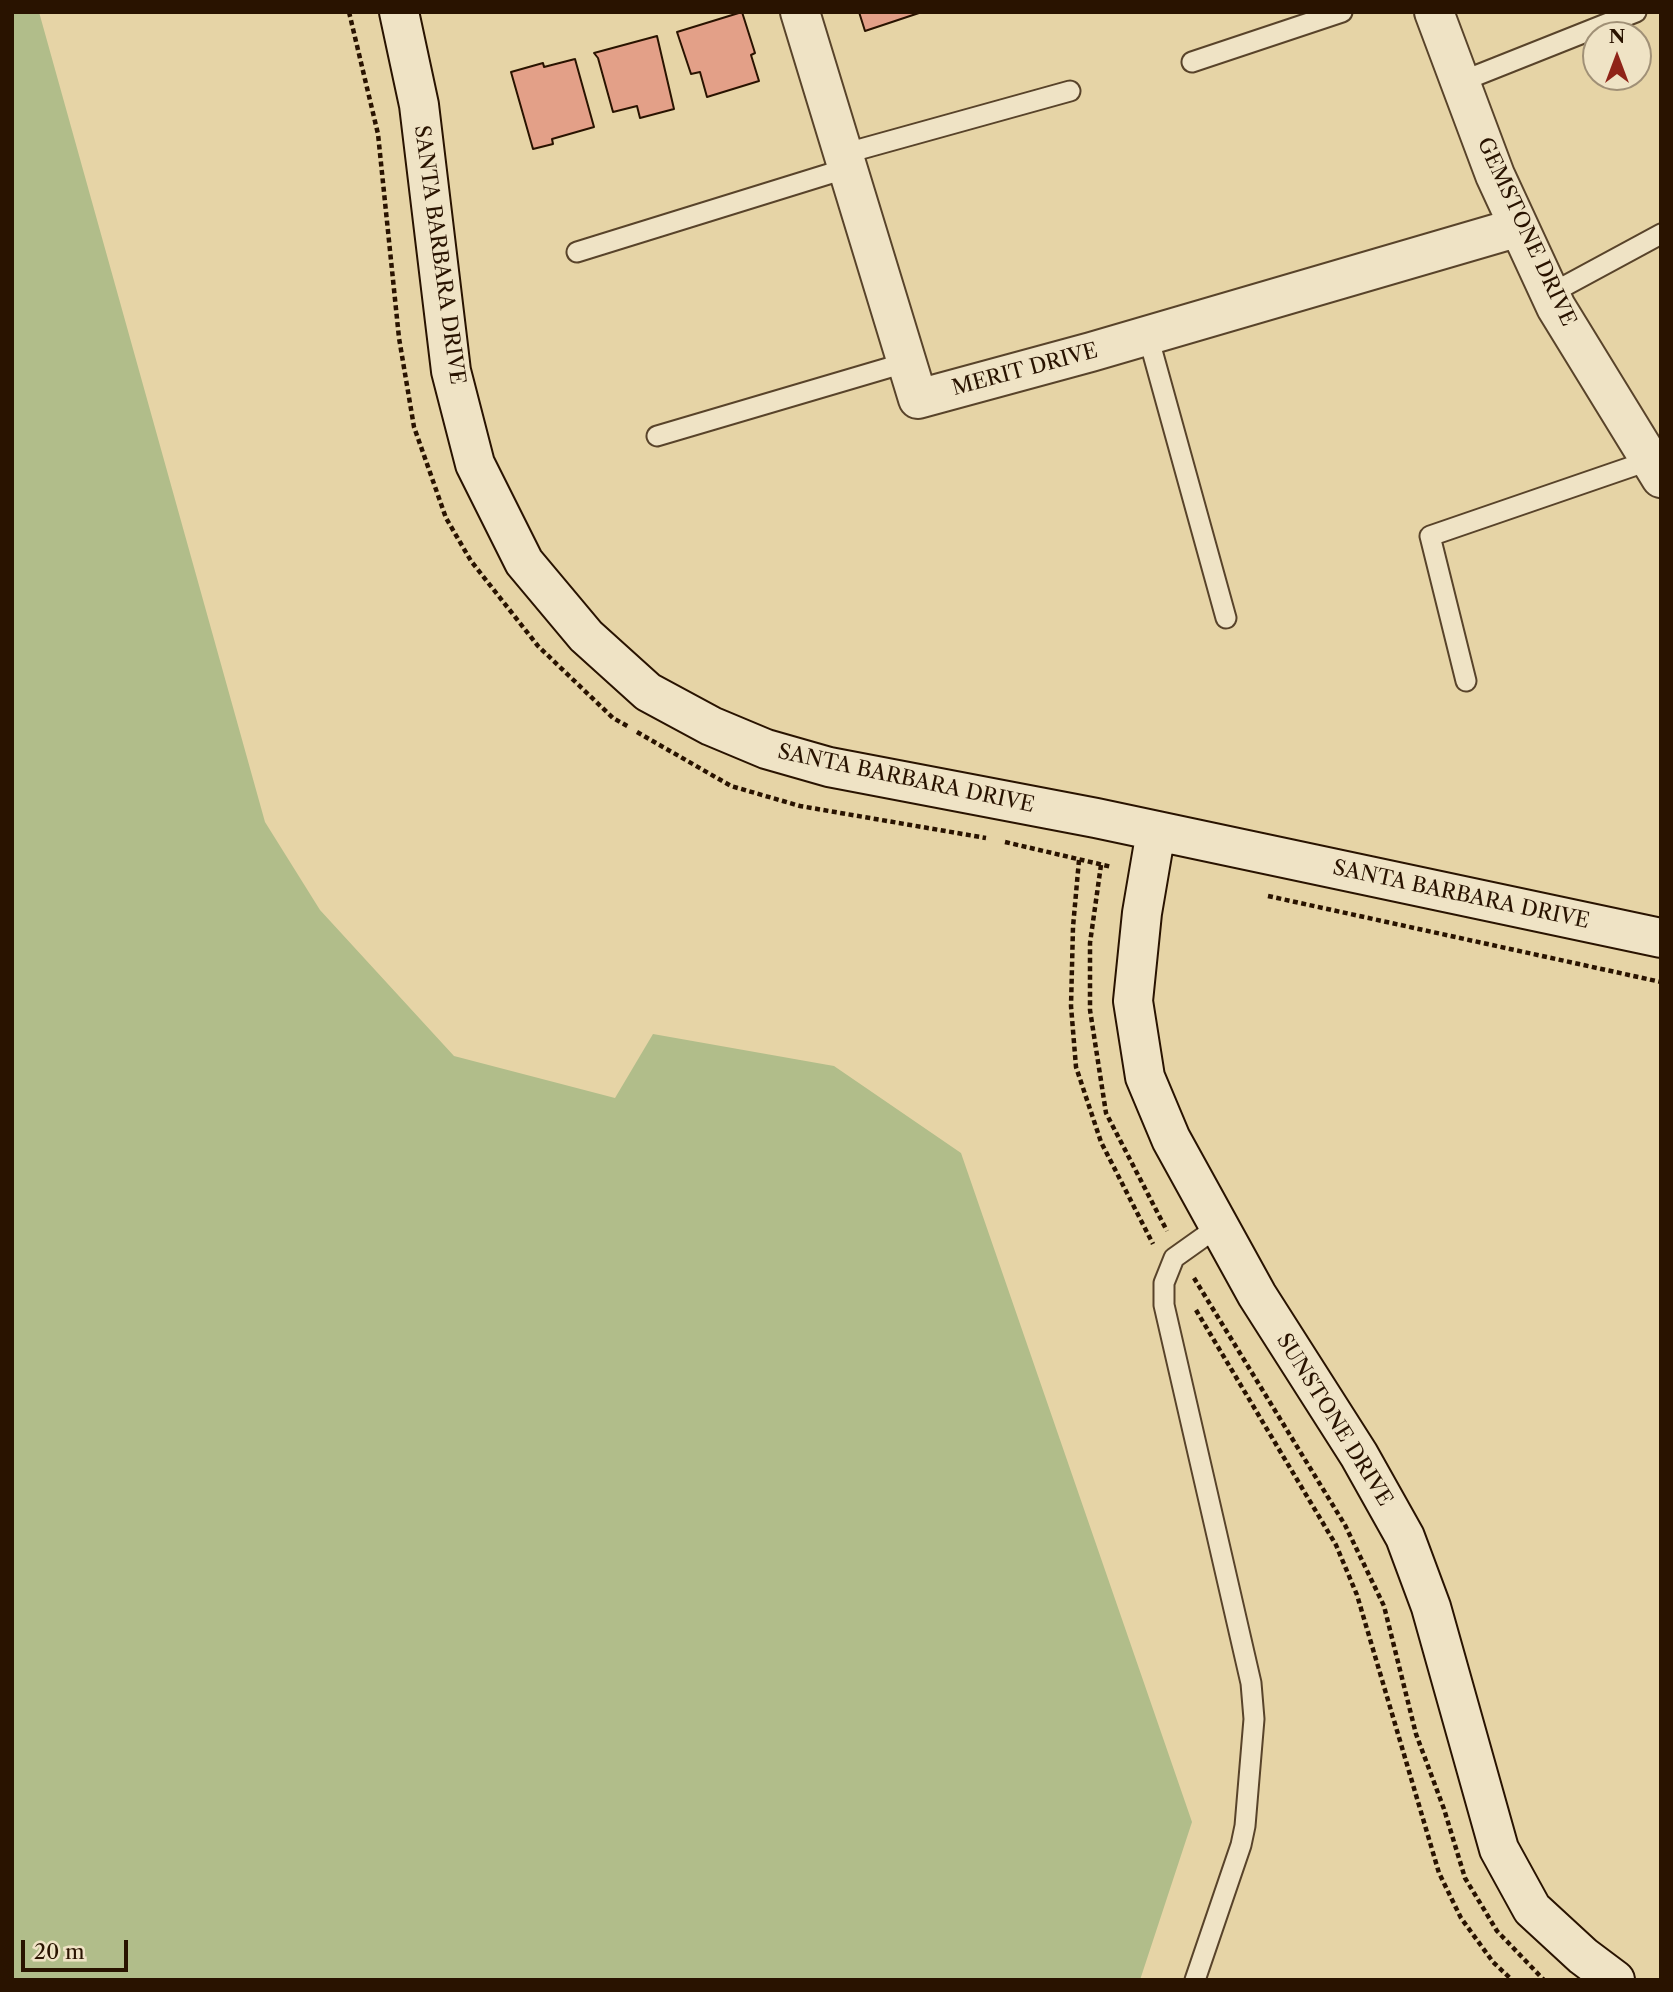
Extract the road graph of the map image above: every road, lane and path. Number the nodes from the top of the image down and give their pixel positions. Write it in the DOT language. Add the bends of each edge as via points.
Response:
graph roads {
  1 [pos="349,12"];
  2 [pos="399,12"];
  3 [pos="800,12"];
  4 [pos="1342,12"];
  5 [pos="1434,12"];
  6 [pos="1636,12"];
  7 [pos="1192,62"];
  8 [pos="1460,82"];
  9 [pos="1070,91"];
  10 [pos="846,161"];
  11 [pos="1519,227"];
  12 [pos="1661,234"];
  13 [pos="577,252"];
  14 [pos="1550,294"];
  15 [pos="1148,335"];
  16 [pos="908,362"];
  17 [pos="657,436"];
  18 [pos="1656,469"];
  19 [pos="1226,618"];
  20 [pos="1466,681"];
  21 [pos="1156,831"];
  22 [pos="1079,860"];
  23 [pos="1101,865"];
  24 [pos="1148,873"];
  25 [pos="1261,894"];
  26 [pos="1661,939"];
  27 [pos="1661,982"];
  28 [pos="1219,1226"];
  29 [pos="1174,1262"];
  30 [pos="1195,1980"];
  31 [pos="1512,1980"];
  32 [pos="1545,1980"];
  33 [pos="1615,1980"];
  1 -- 22 [label="path" via="378,134 398,338 414,427 446,518 471,561 538,646 613,718 732,786 800,806 998,840"];
  2 -- 21 [label="street, SANTA BARBARA DRIVE" via="419,105 451,371 475,464 524,562 586,636 648,692 766,750"];
  3 -- 10 [label="street, MERIT DRIVE"];
  4 -- 7 [label="lane"];
  5 -- 8 [label="street, GEMSTONE DRIVE"];
  6 -- 8 [label="lane"];
  8 -- 11 [label="street, GEMSTONE DRIVE"];
  9 -- 10 [label="lane"];
  10 -- 13 [label="lane"];
  10 -- 16 [label="street, MERIT DRIVE"];
  11 -- 14 [label="street, GEMSTONE DRIVE"];
  11 -- 15 [label="street, MERIT DRIVE"];
  12 -- 14 [label="lane"];
  14 -- 18 [label="street, GEMSTONE DRIVE"];
  15 -- 16 [label="street, MERIT DRIVE" via="918,398"];
  15 -- 19 [label="lane"];
  16 -- 17 [label="lane"];
  18 -- 20 [label="lane" via="1430,536"];
  21 -- 24 [label="street, SUNSTONE DRIVE"];
  21 -- 26 [label="street, SANTA BARBARA DRIVE"];
  22 -- 23 [label="path"];
  22 -- 29 [label="path" via="1071,1006 1076,1067 1101,1142 1143,1228"];
  23 -- 24 [label="path"];
  23 -- 29 [label="path" via="1090,943 1090,1010 1106,1113"];
  24 -- 28 [label="street, SUNSTONE DRIVE" via="1133,1002 1145,1077 1171,1139"];
  25 -- 27 [label="path"];
  28 -- 29 [label="lane"];
  28 -- 33 [label="street, SUNSTONE DRIVE" via="1405,1537 1431,1607 1499,1849 1532,1909"];
  29 -- 30 [label="lane" via="1164,1283 1164,1305 1251,1683 1254,1719 1243,1835"];
  29 -- 31 [label="path" via="1336,1545 1357,1595 1438,1873 1461,1918"];
  29 -- 32 [label="path" via="1345,1525 1384,1606 1416,1734 1465,1878 1497,1931"];
}
